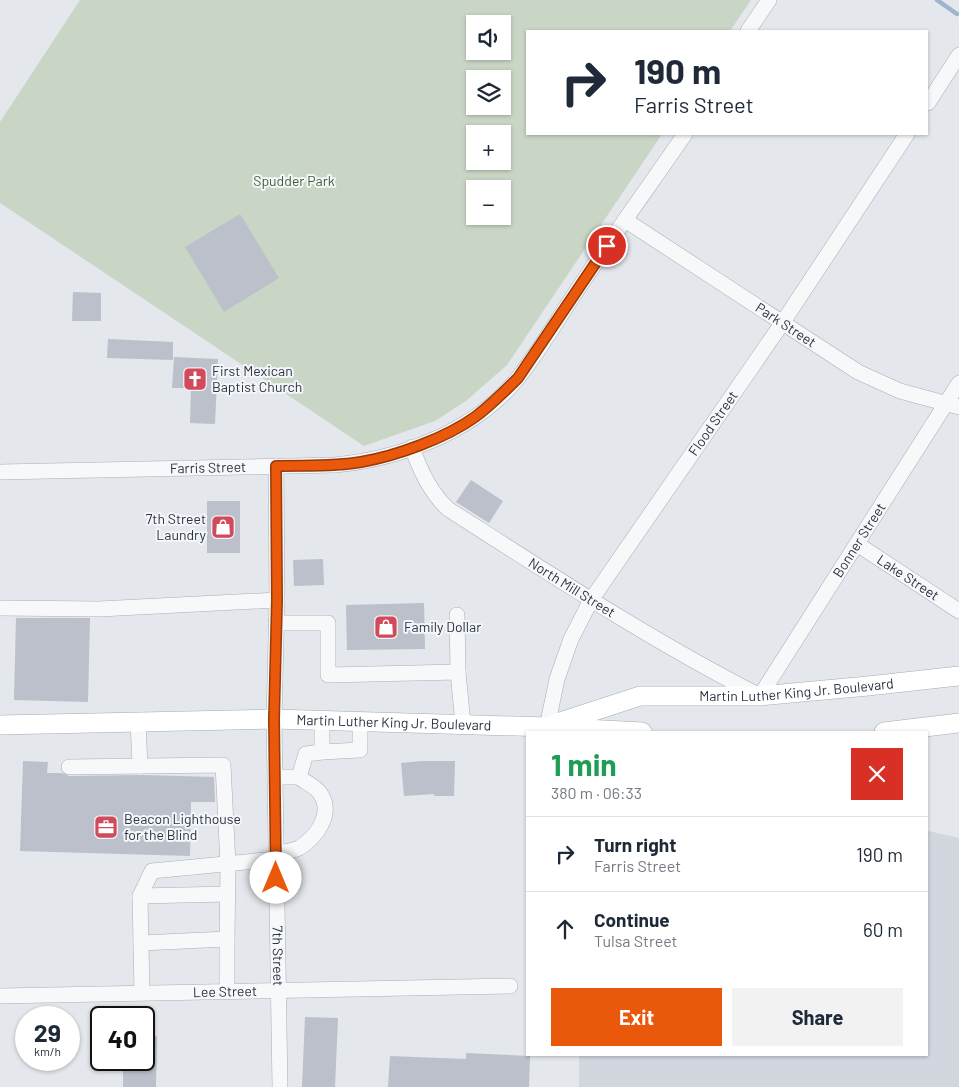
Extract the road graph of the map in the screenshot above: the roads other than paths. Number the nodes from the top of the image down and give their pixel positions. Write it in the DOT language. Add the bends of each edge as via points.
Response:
graph roads {
  1 [pos="769,0"];
  2 [pos="749,30"];
  3 [pos="959,55"];
  4 [pos="928,103"];
  5 [pos="684,135"];
  6 [pos="906,135"];
  7 [pos="624,220"];
  8 [pos="782,322"];
  9 [pos="959,383"];
  10 [pos="952,405"];
  11 [pos="412,447"];
  12 [pos="276,466"];
  13 [pos="0,472"];
  14 [pos="857,544"];
  15 [pos="277,600"];
  16 [pos="591,600"];
  17 [pos="0,608"];
  18 [pos="959,611"];
  19 [pos="457,615"];
  20 [pos="276,623"];
  21 [pos="458,672"];
  22 [pos="959,676"];
  23 [pos="760,696"];
  24 [pos="274,719"];
  25 [pos="322,720"];
  26 [pos="360,721"];
  27 [pos="138,722"];
  28 [pos="959,723"];
  29 [pos="463,724"];
  30 [pos="0,725"];
  31 [pos="547,727"];
  32 [pos="623,731"];
  33 [pos="892,731"];
  34 [pos="322,752"];
  35 [pos="140,766"];
  36 [pos="70,767"];
  37 [pos="276,777"];
  38 [pos="299,777"];
  39 [pos="276,856"];
  40 [pos="228,865"];
  41 [pos="228,894"];
  42 [pos="140,896"];
  43 [pos="227,939"];
  44 [pos="141,943"];
  45 [pos="510,986"];
  46 [pos="277,990"];
  47 [pos="228,991"];
  48 [pos="142,993"];
  49 [pos="0,996"];
  50 [pos="280,1087"];
  1 -- 2 [label="street"];
  3 -- 4 [label="street"];
  5 -- 7 [label="street, Farris Street"];
  6 -- 8 [label="street, Flood Street"];
  7 -- 8 [label="street, Park Street"];
  7 -- 11 [label="street, Farris Street" via="518,378 474,418"];
  8 -- 10 [label="street, Park Street" via="874,380"];
  8 -- 16 [label="street, Flood Street"];
  9 -- 10 [label="street, Bonner Street"];
  10 -- 14 [label="street, Bonner Street"];
  11 -- 12 [label="street, Farris Street" via="360,462"];
  11 -- 16 [label="street, North Mill Street" via="419,469 448,509"];
  12 -- 13 [label="street, Farris Street"];
  12 -- 15 [label="street, 7th Street"];
  14 -- 18 [label="street, Lake Street"];
  14 -- 23 [label="street, Bonner Street"];
  15 -- 17 [label="street" via="99,609"];
  15 -- 20 [label="street, 7th Street"];
  16 -- 23 [label="street, North Mill Street"];
  16 -- 31 [label="street, Flood Street" via="571,639"];
  19 -- 21 [label="street"];
  20 -- 21 [label="street" via="328,623 328,675"];
  20 -- 24 [label="street, 7th Street"];
  21 -- 29 [label="street"];
  22 -- 23 [label="main road, Martin Luther King Jr. Boulevard"];
  23 -- 31 [label="main road, Martin Luther King Jr. Boulevard" via="640,696"];
  24 -- 25 [label="main road, Martin Luther King Jr. Boulevard"];
  24 -- 27 [label="main road, Martin Luther King Jr. Boulevard"];
  24 -- 37 [label="street, 7th Street"];
  25 -- 26 [label="main road, Martin Luther King Jr. Boulevard"];
  25 -- 34 [label="street"];
  26 -- 29 [label="main road, Martin Luther King Jr. Boulevard"];
  26 -- 34 [label="street" via="360,750"];
  27 -- 30 [label="main road, Martin Luther King Jr. Boulevard"];
  27 -- 35 [label="street"];
  28 -- 33 [label="main road"];
  29 -- 31 [label="main road, Martin Luther King Jr. Boulevard"];
  31 -- 32 [label="main road, Martin Luther King Jr. Boulevard"];
  34 -- 38 [label="street" via="306,754"];
  35 -- 36 [label="street"];
  35 -- 40 [label="street" via="223,765"];
  37 -- 38 [label="street"];
  37 -- 39 [label="street, 7th Street"];
  38 -- 39 [label="street" via="320,792 326,804 324,820 312,838 297,849"];
  39 -- 40 [label="street"];
  39 -- 46 [label="street, 7th Street"];
  40 -- 41 [label="street"];
  40 -- 42 [label="street" via="152,871"];
  41 -- 42 [label="street"];
  41 -- 43 [label="street"];
  42 -- 44 [label="street"];
  43 -- 44 [label="street"];
  43 -- 47 [label="street"];
  44 -- 48 [label="street"];
  45 -- 46 [label="street, Lee Street"];
  46 -- 47 [label="street, Lee Street"];
  46 -- 50 [label="street, 7th Street"];
  47 -- 48 [label="street, Lee Street"];
  48 -- 49 [label="street, Lee Street"];
}
